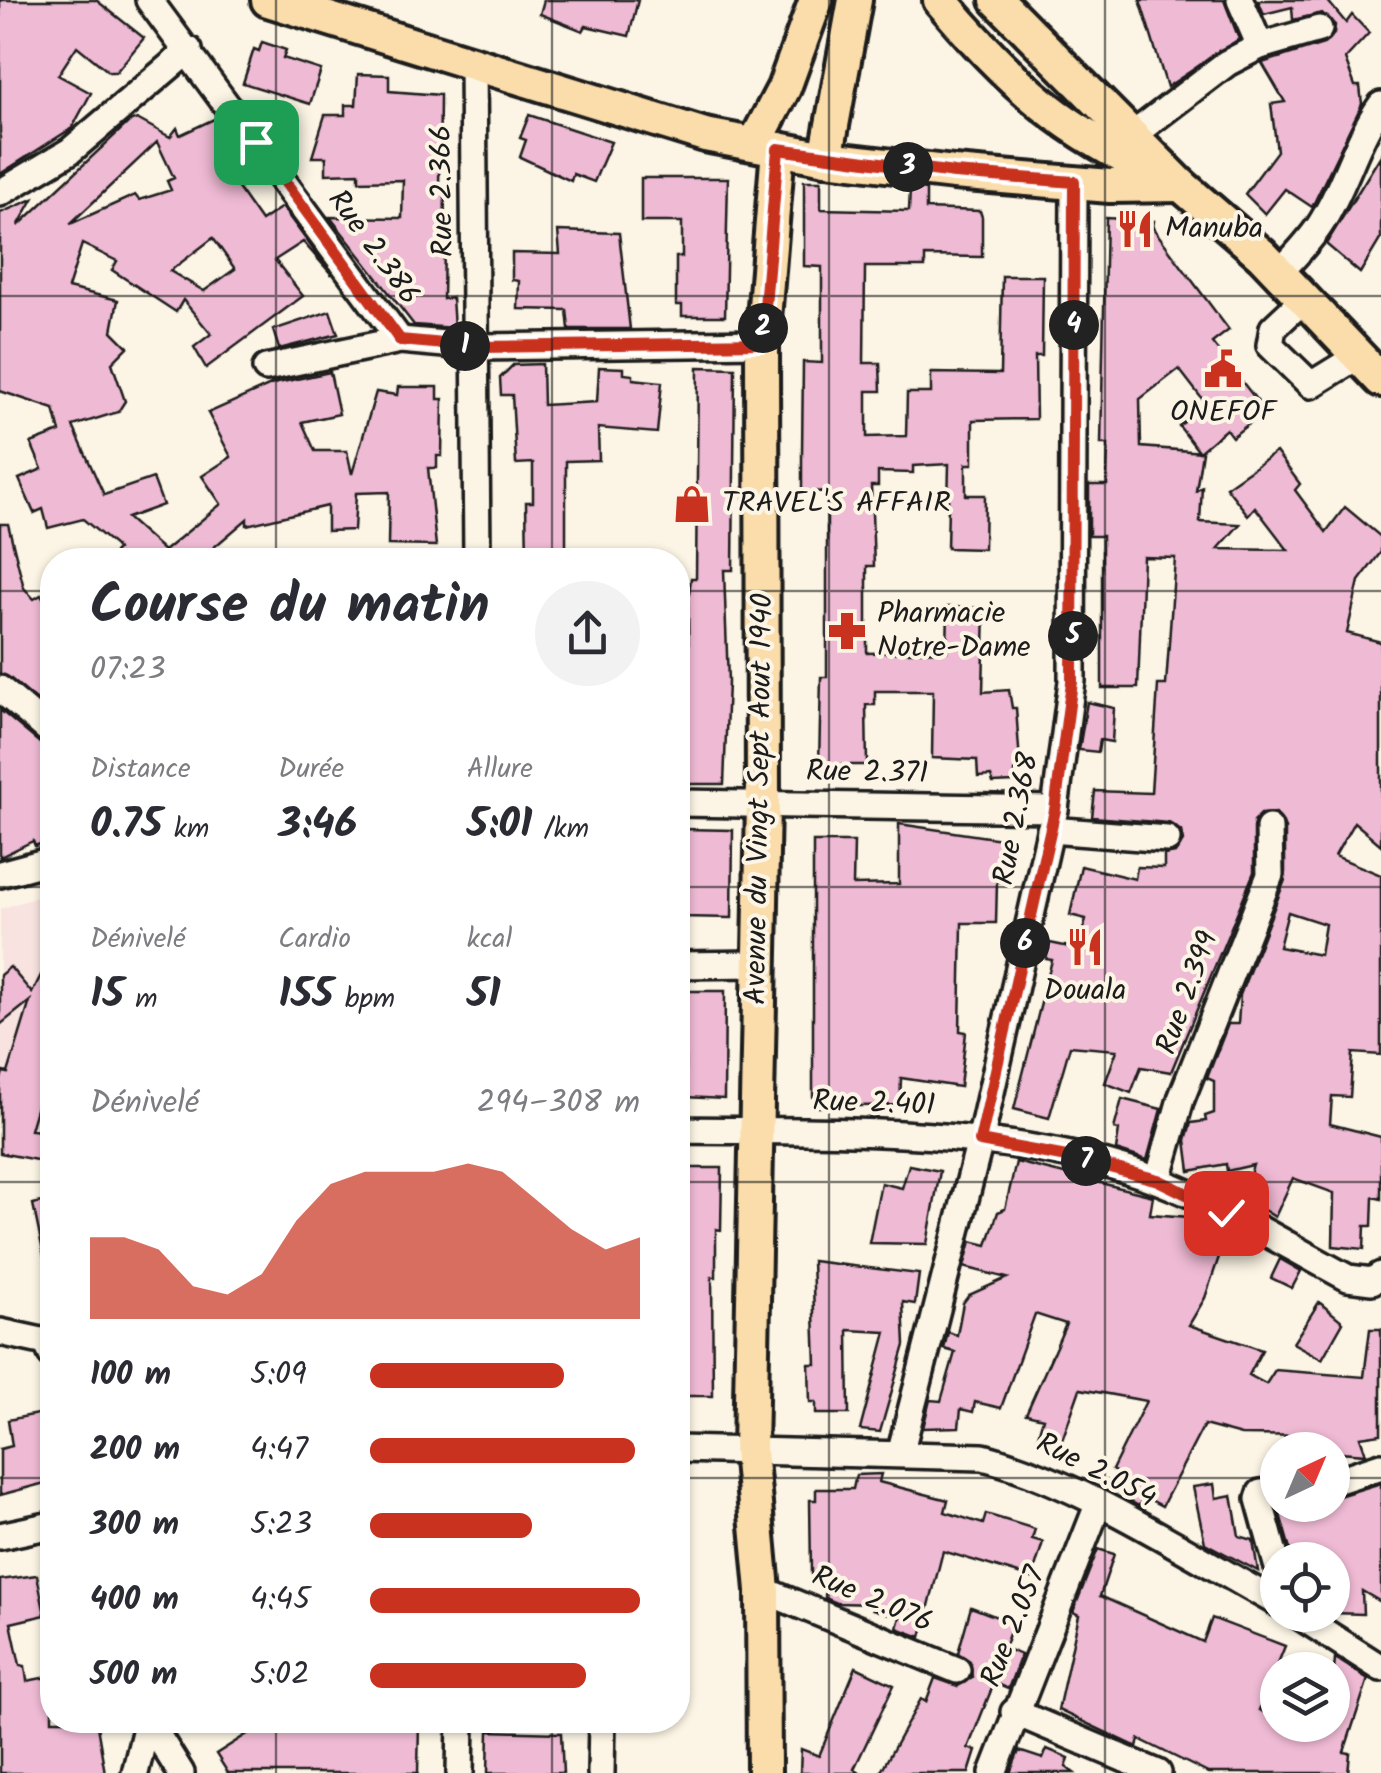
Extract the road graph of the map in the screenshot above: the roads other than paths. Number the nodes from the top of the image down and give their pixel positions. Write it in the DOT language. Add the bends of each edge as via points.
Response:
graph roads {
  1 [pos="150,0"];
  2 [pos="268,0"];
  3 [pos="816,0"];
  4 [pos="855,0"];
  5 [pos="940,0"];
  6 [pos="997,0"];
  7 [pos="1240,0"];
  8 [pos="1318,29"];
  9 [pos="1260,46"];
  10 [pos="189,50"];
  11 [pos="473,61"];
  12 [pos="1381,105"];
  13 [pos="1134,134"];
  14 [pos="766,146"];
  15 [pos="826,158"];
  16 [pos="1074,182"];
  17 [pos="1181,186"];
  18 [pos="0,193"];
  19 [pos="1279,273"];
  20 [pos="1304,299"];
  21 [pos="400,340"];
  22 [pos="762,343"];
  23 [pos="478,347"];
  24 [pos="266,368"];
  25 [pos="1370,368"];
  26 [pos="478,548"];
  27 [pos="0,689"];
  28 [pos="40,723"];
  29 [pos="763,803"];
  30 [pos="690,804"];
  31 [pos="1053,820"];
  32 [pos="1269,828"];
  33 [pos="1167,840"];
  34 [pos="40,863"];
  35 [pos="0,874"];
  36 [pos="759,964"];
  37 [pos="690,966"];
  38 [pos="690,1130"];
  39 [pos="755,1131"];
  40 [pos="980,1141"];
  41 [pos="1158,1180"];
  42 [pos="1381,1275"];
  43 [pos="0,1332"];
  44 [pos="40,1346"];
  45 [pos="690,1449"];
  46 [pos="750,1450"];
  47 [pos="900,1454"];
  48 [pos="1381,1466"];
  49 [pos="1350,1476"];
  50 [pos="1098,1506"];
  51 [pos="40,1528"];
  52 [pos="0,1536"];
  53 [pos="763,1590"];
  54 [pos="1260,1593"];
  55 [pos="1325,1632"];
  56 [pos="1381,1668"];
  57 [pos="957,1670"];
  58 [pos="1014,1712"];
  59 [pos="145,1733"];
  60 [pos="156,1733"];
  61 [pos="461,1733"];
  62 [pos="602,1733"];
  63 [pos="135,1773"];
  64 [pos="182,1773"];
  65 [pos="460,1773"];
  66 [pos="601,1773"];
  67 [pos="764,1773"];
  68 [pos="993,1773"];
  69 [pos="1158,1773"];
  1 -- 10 [label="street, Rue 2.386"];
  2 -- 11 [label="main road"];
  3 -- 14 [label="main road"];
  4 -- 15 [label="main road"];
  5 -- 17 [label="main road" via="1035,102 1115,154"];
  6 -- 13 [label="main road"];
  7 -- 9 [label="street"];
  8 -- 9 [label="street"];
  9 -- 13 [label="street" via="1199,82"];
  10 -- 18 [label="street" via="70,151"];
  10 -- 21 [label="street, Rue 2.386"];
  11 -- 14 [label="main road" via="573,98"];
  11 -- 23 [label="street, Rue 2.366"];
  12 -- 19 [label="street" via="1320,227"];
  13 -- 17 [label="main road"];
  14 -- 15 [label="main road"];
  14 -- 22 [label="main road, Avenue du Vingt Sept Aout 1940"];
  15 -- 16 [label="main road"];
  16 -- 17 [label="main road"];
  16 -- 31 [label="street, Rue 2.368" via="1072,682"];
  17 -- 19 [label="main road"];
  19 -- 20 [label="main road"];
  20 -- 25 [label="main road"];
  20 -- 25 [label="street" via="1272,328 1270,345 1312,385"];
  21 -- 23 [label="street, Rue 2.386"];
  21 -- 24 [label="street"];
  22 -- 23 [label="street, Rue 2.386"];
  22 -- 29 [label="main road, Avenue du Vingt Sept Aout 1940"];
  23 -- 26 [label="street, Rue 2.366"];
  27 -- 28 [label="street"];
  29 -- 30 [label="street, Rue 2.371"];
  29 -- 31 [label="street, Rue 2.371"];
  29 -- 36 [label="main road, Avenue du Vingt Sept Aout 1940"];
  31 -- 33 [label="street, Rue 2.371"];
  31 -- 40 [label="street, Rue 2.368"];
  32 -- 41 [label="street, Rue 2.399" via="1270,875 1182,1100"];
  34 -- 35 [label="street"];
  36 -- 37 [label="street"];
  36 -- 39 [label="main road, Avenue du Vingt Sept Aout 1940"];
  38 -- 39 [label="street, Rue 2.401"];
  39 -- 40 [label="street, Rue 2.401"];
  39 -- 46 [label="main road, Avenue du Vingt Sept Aout 1940"];
  40 -- 41 [label="street, Rue 2.401"];
  40 -- 47 [label="street, Rue 2.368"];
  41 -- 42 [label="street, Rue 2.401" via="1348,1278 1372,1282"];
  43 -- 44 [label="street"];
  45 -- 46 [label="street, Rue 2.054"];
  46 -- 47 [label="street, Rue 2.054"];
  46 -- 53 [label="main road, Avenue du Vingt Sept Aout 1940"];
  47 -- 50 [label="street, Rue 2.054" via="982,1456 1030,1470"];
  48 -- 49 [label="street"];
  50 -- 54 [label="street, Rue 2.054"];
  50 -- 58 [label="street, Rue 2.057"];
  51 -- 52 [label="street"];
  53 -- 57 [label="street, Rue 2.076"];
  53 -- 67 [label="main road, Avenue du Vingt Sept Aout 1940"];
  55 -- 56 [label="street"];
  58 -- 68 [label="street, Rue 2.057"];
  58 -- 69 [label="street"];
  59 -- 63 [label="street"];
  60 -- 64 [label="street"];
  61 -- 65 [label="street"];
  62 -- 66 [label="street"];
}
